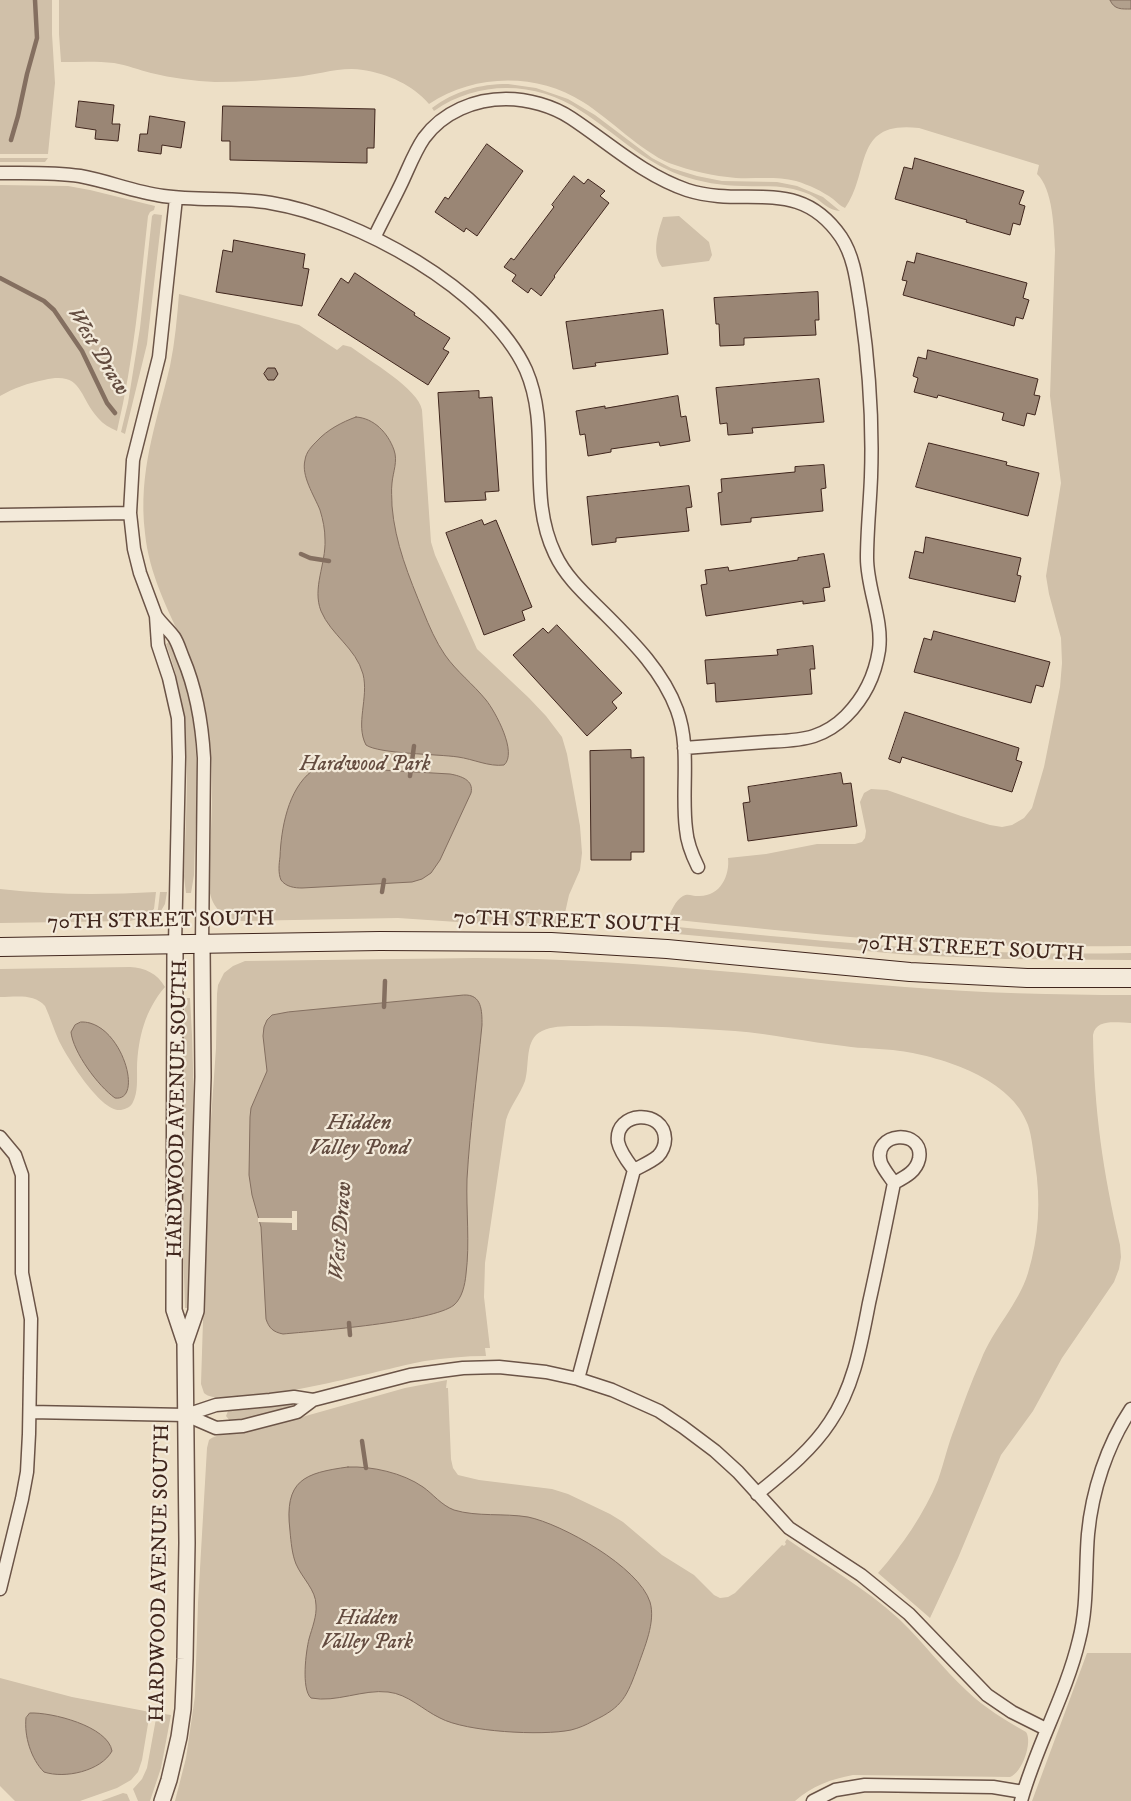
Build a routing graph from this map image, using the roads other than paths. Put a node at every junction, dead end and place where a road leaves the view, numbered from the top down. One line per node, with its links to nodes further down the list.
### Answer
1 (0, 173): 2 (street)
2 (176, 198): 3 (street); 4 (street, HARDWOOD AVENUE SOUTH)
3 (374, 238): 7 (street); 7 (street)
4 (130, 513): 5 (street); 6 (street, HARDWOOD AVENUE SOUTH)
5 (0, 515)
6 (156, 616): 9 (street, HARDWOOD AVENUE SOUTH); 10 (street, HARDWOOD AVENUE SOUTH)
7 (684, 748): 8 (street)
8 (698, 867)
9 (202, 944): 10 (main road, 70TH STREET SOUTH); 12 (main road, 70TH STREET SOUTH); 16 (street, HARDWOOD AVENUE SOUTH)
10 (176, 945): 11 (main road, 70TH STREET SOUTH); 16 (street, HARDWOOD AVENUE SOUTH)
11 (0, 947)
12 (1131, 978)
13 (2, 1139): 20 (street)
14 (634, 1170): 17 (street)
15 (894, 1183): 22 (street)
16 (185, 1343): 21 (street, HARDWOOD AVENUE SOUTH)
17 (578, 1379): 18 (street); 22 (street)
18 (313, 1400): 21 (street); 21 (street)
19 (1131, 1409): 24 (street)
20 (30, 1412): 21 (street); 23 (street)
21 (186, 1415): 26 (street, HARDWOOD AVENUE SOUTH)
22 (757, 1494): 24 (street)
23 (0, 1589)
24 (1046, 1729): 25 (street)
25 (1022, 1797): 27 (street)
26 (162, 1801)
27 (813, 1801)

